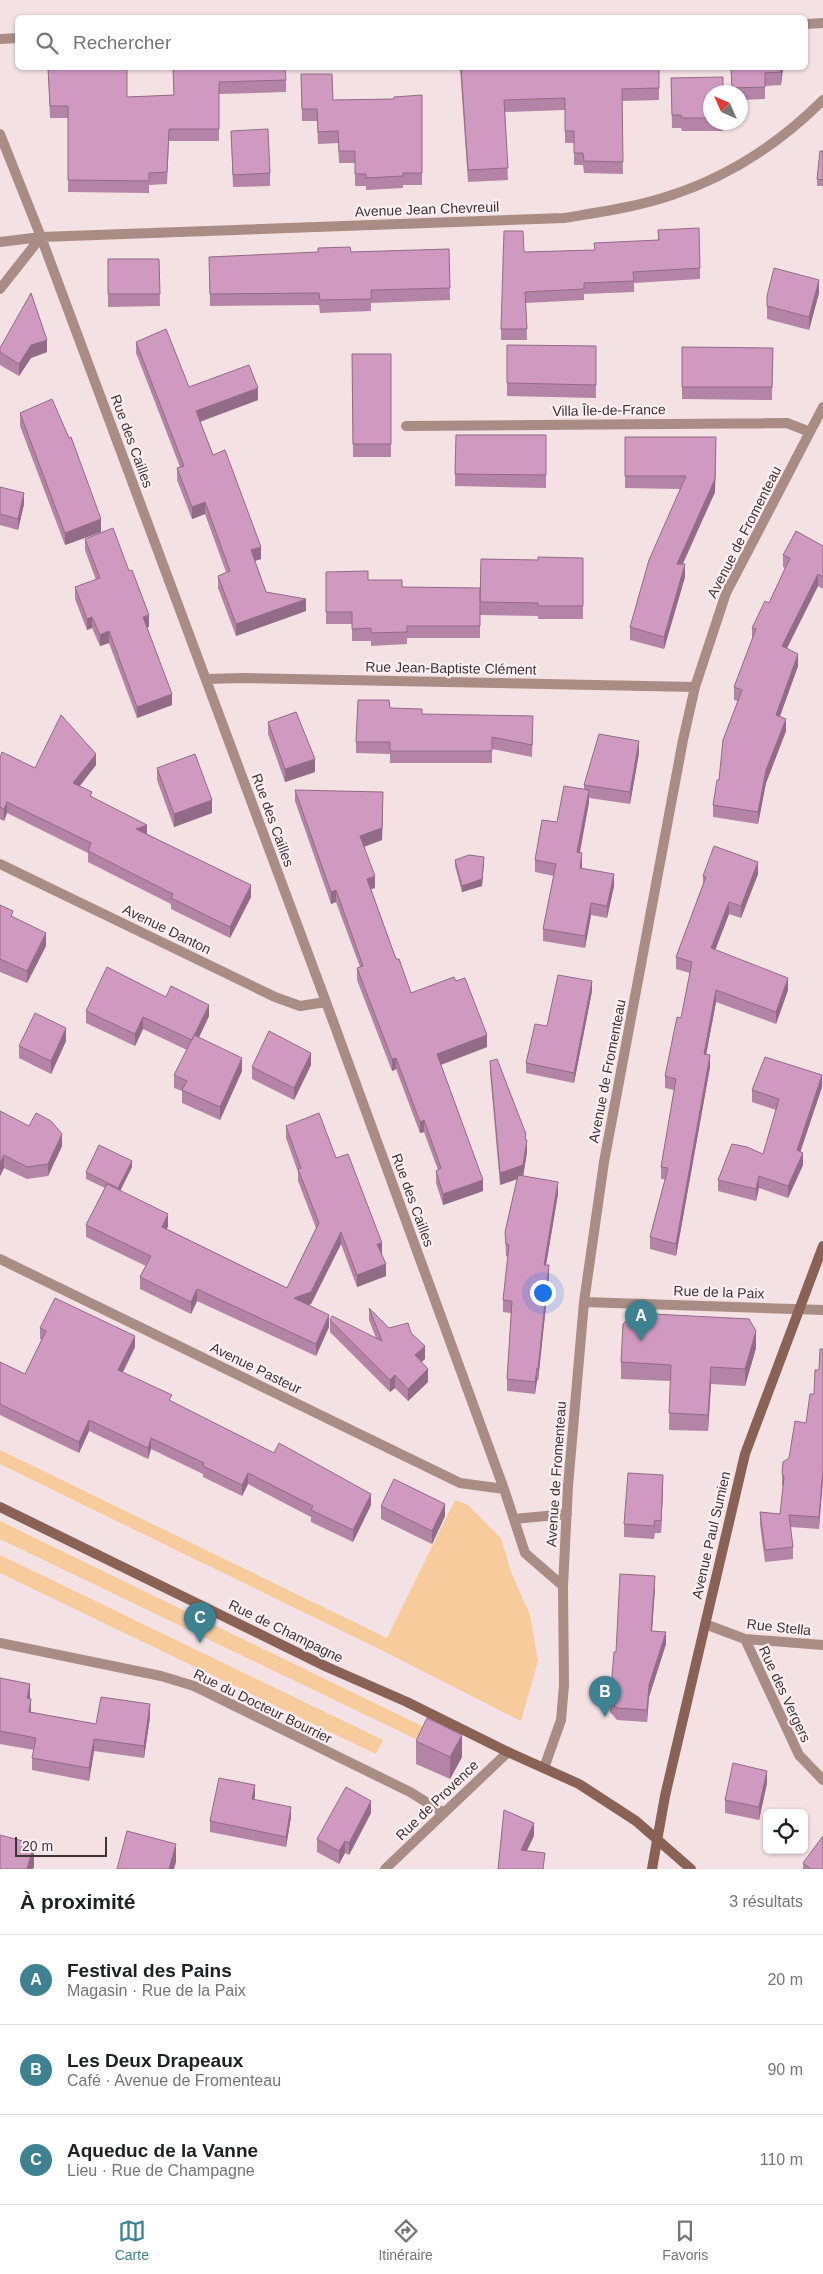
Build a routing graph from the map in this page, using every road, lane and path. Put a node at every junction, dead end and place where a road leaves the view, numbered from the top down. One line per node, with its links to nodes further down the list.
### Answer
1 (823, 23): 2 (street)
2 (808, 24)
3 (0, 38): 4 (street)
4 (15, 38)
5 (823, 100): 7 (street, Avenue Jean Chevreuil)
6 (0, 134): 7 (street, Rue des Cailles)
7 (41, 237): 8 (street, Avenue Jean Chevreuil); 9 (street); 13 (street, Rue des Cailles)
8 (0, 242)
9 (0, 289)
10 (823, 408): 12 (street, Avenue de Fromenteau)
11 (406, 426): 12 (street, Villa Île-de-France)
12 (810, 432): 14 (street, Avenue de Fromenteau)
13 (206, 679): 14 (street, Rue Jean-Baptiste Clément); 16 (street, Rue des Cailles)
14 (695, 687): 19 (street, Avenue de Fromenteau)
15 (0, 864): 16 (street, Avenue Danton)
16 (326, 1002): 22 (street, Rue des Cailles)
17 (823, 1246): 20 (street, Avenue Paul Sumien)
18 (0, 1260): 22 (street, Avenue Pasteur)
19 (584, 1302): 20 (street, Rue de la Paix); 24 (street, Avenue de Fromenteau)
20 (799, 1309): 21 (street, Rue de la Paix); 27 (street, Avenue Paul Sumien)
21 (823, 1310)
22 (504, 1489): 25 (street, Rue des Cailles)
23 (0, 1507): 31 (street, Rue de Champagne)
24 (567, 1514): 25 (street); 26 (street, Avenue de Fromenteau)
25 (514, 1519): 26 (street, Rue des Cailles)
26 (563, 1586): 32 (street, Avenue de Fromenteau)
27 (704, 1624): 28 (street, Rue Stella); 35 (street, Avenue Paul Sumien)
28 (745, 1639): 30 (street, Rue Stella); 33 (street, Rue des Vergers)
29 (0, 1643): 34 (street, Rue du Docteur Bourrier)
30 (823, 1646)
31 (508, 1752): 32 (street, Rue de Champagne); 34 (street, Rue de Provence)
32 (544, 1768): 35 (street, Rue de Champagne)
33 (823, 1780)
34 (444, 1814): 36 (street, Rue de Provence)
35 (657, 1840): 37 (street, Avenue Paul Sumien); 38 (street, Rue de Champagne)
36 (385, 1869)
37 (652, 1869)
38 (691, 1869)

